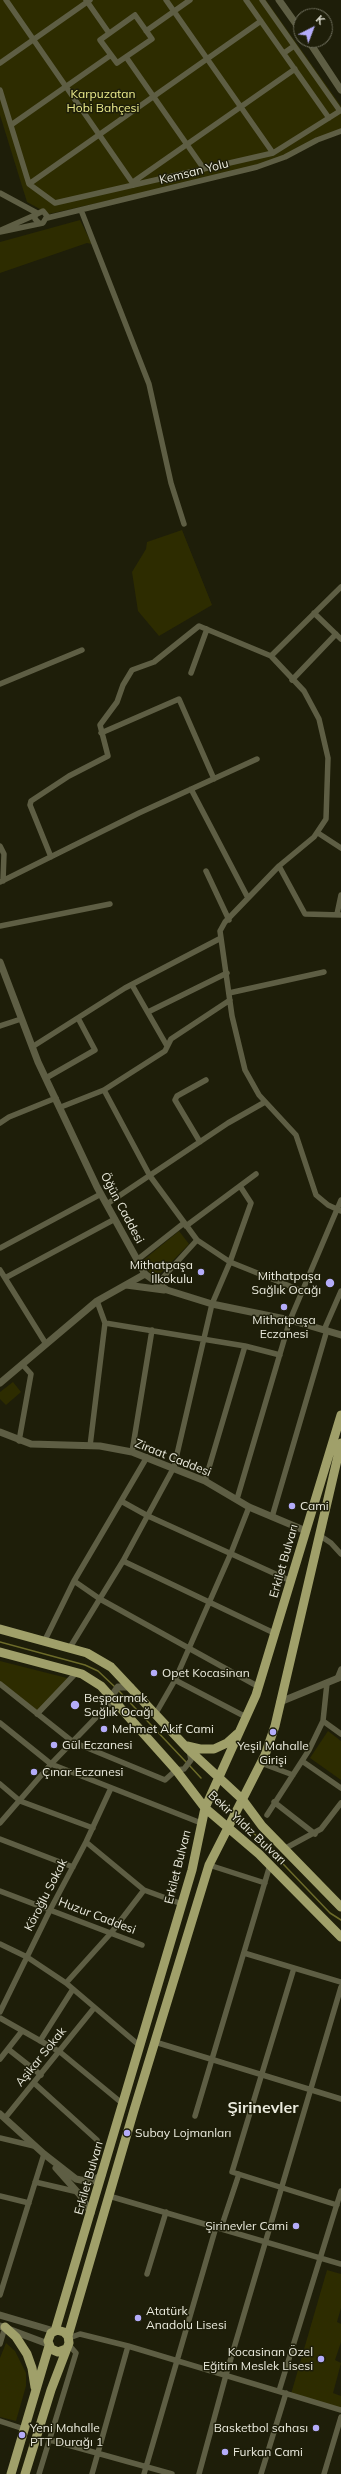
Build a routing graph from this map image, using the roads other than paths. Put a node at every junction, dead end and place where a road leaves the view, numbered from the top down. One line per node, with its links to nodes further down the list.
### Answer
1 (6, 0): 13 (street)
2 (166, 0): 8 (street)
3 (190, 0): 8 (street)
4 (246, 0): 10 (street)
5 (262, 0): 14 (street)
6 (279, 0): 9 (street)
7 (88, 1): 12 (street); 13 (street)
8 (174, 11): 11 (street); 21 (street)
9 (293, 20)
10 (261, 21): 18 (street); 21 (street)
11 (146, 31): 12 (street); 20 (street)
12 (109, 33): 19 (street)
13 (33, 40): 22 (street); 26 (street)
14 (293, 45)
15 (293, 47): 18 (street)
16 (295, 48): 31 (street)
17 (314, 48): 24 (street)
18 (284, 54): 23 (street)
19 (111, 55): 20 (street); 26 (street)
20 (126, 57): 29 (street)
21 (207, 59): 29 (street); 30 (street)
22 (0, 63)
23 (295, 69): 30 (street); 31 (street)
24 (334, 77): 25 (street); 28 (street)
25 (341, 84)
26 (66, 86): 32 (street); 34 (street)
27 (0, 90): 32 (street)
28 (341, 90)
29 (154, 96): 34 (street); 35 (street)
30 (241, 107): 35 (street); 36 (street)
31 (329, 118): 36 (street)
32 (11, 125): 39 (street)
33 (341, 132): 41 (street, Kemsan Yolu)
34 (100, 134): 38 (street); 39 (street)
35 (187, 144): 37 (street); 38 (street)
36 (273, 153): 37 (street)
37 (204, 169): 38 (street)
38 (134, 183): 39 (street)
39 (29, 184)
40 (0, 192): 42 (street)
41 (81, 210): 43 (street, Kemsan Yolu); 46 (street)
42 (36, 214): 43 (street); 44 (street); 45 (street)
43 (47, 218): 44 (street)
44 (39, 223): 45 (street)
45 (0, 231)
46 (184, 524)
47 (341, 587): 48 (street)
48 (314, 613): 50 (street); 53 (street)
49 (206, 629): 53 (street); 54 (street); 57 (street)
50 (336, 634): 51 (street); 55 (street)
51 (341, 639)
52 (82, 650): 56 (street)
53 (271, 656): 55 (street)
54 (191, 673)
55 (292, 680): 61 (street)
56 (0, 684)
57 (101, 733): 59 (street); 64 (street)
58 (256, 759): 59 (street)
59 (214, 779): 60 (street)
60 (192, 789): 64 (street); 69 (street)
61 (318, 833): 63 (street); 65 (street)
62 (0, 846): 67 (street)
63 (341, 848)
64 (50, 857): 67 (street)
65 (279, 866): 69 (street); 71 (street)
66 (206, 871): 72 (street)
67 (1, 881)
68 (341, 896): 71 (street)
69 (248, 898): 72 (street)
70 (110, 904): 73 (street)
71 (339, 915)
72 (228, 920): 74 (street)
73 (0, 926)
74 (222, 938): 77 (street); 78 (street)
75 (0, 962): 83 (street, Öğün Caddesi)
76 (324, 972): 79 (street)
77 (227, 973): 79 (street); 81 (street)
78 (132, 985): 81 (street); 82 (street)
79 (229, 993): 80 (street)
80 (230, 1000): 85 (street); 91 (street)
81 (148, 1012): 85 (street)
82 (78, 1018): 86 (street); 87 (street)
83 (21, 1019): 84 (street); 86 (street, Öğün Caddesi)
84 (0, 1026)
85 (167, 1046): 89 (street)
86 (32, 1048): 87 (street, Öğün Caddesi)
87 (46, 1078): 90 (street, Öğün Caddesi)
88 (206, 1080): 94 (street)
89 (104, 1090): 92 (street); 96 (street)
90 (56, 1098): 92 (street, Öğün Caddesi); 93 (street)
91 (265, 1102): 94 (street); 101 (street)
92 (61, 1107): 98 (street, Öğün Caddesi)
93 (0, 1123)
94 (200, 1142): 96 (street)
95 (256, 1174): 97 (street)
96 (150, 1176): 100 (street); 103 (street)
97 (240, 1186): 103 (street); 107 (street)
98 (101, 1194): 100 (street, Öğün Caddesi); 105 (street)
99 (341, 1200): 101 (street)
100 (107, 1204): 102 (street, Öğün Caddesi)
101 (339, 1210): 114 (street)
102 (115, 1219): 106 (street, Öğün Caddesi); 110 (street)
103 (185, 1224): 104 (street); 106 (street)
104 (198, 1240): 107 (street); 111 (street)
105 (0, 1248)
106 (138, 1260): 109 (street, Öğün Caddesi)
107 (230, 1262): 114 (street); 117 (street)
108 (0, 1270): 110 (street)
109 (145, 1274): 111 (street, Öğün Caddesi); 112 (street)
110 (5, 1278): 124 (street)
111 (157, 1284): 113 (street, Öğün Caddesi)
112 (126, 1285): 113 (street); 116 (street)
113 (167, 1290): 117 (street, Öğün Caddesi)
114 (302, 1291): 118 (street)
115 (341, 1291): 121 (street)
116 (97, 1301): 119 (street); 124 (street)
117 (212, 1304): 118 (street, Öğün Caddesi); 123 (street)
118 (290, 1320): 121 (street, Öğün Caddesi); 126 (street)
119 (105, 1323): 120 (street); 133 (street)
120 (152, 1330): 123 (street); 134 (street)
121 (325, 1330): 122 (street, Öğün Caddesi); 142 (street)
122 (341, 1335)
123 (204, 1339): 125 (street); 136 (street)
124 (46, 1344): 127 (street)
125 (245, 1346): 126 (street); 137 (street)
126 (280, 1355): 138 (street)
127 (22, 1364): 128 (street); 131 (street)
128 (0, 1383)
129 (341, 1415): 143 (main road, Erkilet Bulvarı)
130 (0, 1432): 131 (street, Ziraat Caddesi)
131 (19, 1441): 133 (street, Ziraat Caddesi)
132 (341, 1444): 144 (main road, Erkilet Bulvarı)
133 (90, 1446): 134 (street, Ziraat Caddesi)
134 (132, 1452): 135 (street, Ziraat Caddesi)
135 (147, 1458): 136 (street, Ziraat Caddesi); 139 (street)
136 (174, 1468): 137 (street, Ziraat Caddesi); 141 (street)
137 (205, 1481): 138 (street, Ziraat Caddesi)
138 (237, 1499): 140 (street, Ziraat Caddesi)
139 (121, 1501): 141 (street); 148 (street)
140 (248, 1507): 142 (street, Ziraat Caddesi); 145 (street)
141 (148, 1516): 145 (street); 147 (street)
142 (272, 1517): 143 (street, Ziraat Caddesi)
143 (306, 1531): 149 (main road, Erkilet Bulvarı)
144 (319, 1535): 146 (street); 167 (main road, Erkilet Bulvarı)
145 (231, 1553): 149 (street); 151 (street)
146 (341, 1554)
147 (122, 1562): 150 (street); 151 (street)
148 (74, 1581): 150 (street); 154 (street)
149 (291, 1581): 153 (main road, Erkilet Bulvarı)
150 (100, 1599): 155 (street); 156 (street)
151 (209, 1602): 153 (street); 156 (street)
152 (0, 1629): 154 (main road, Bekir Yıldız Bulvarı)
153 (274, 1633): 165 (main road, Erkilet Bulvarı)
154 (44, 1642): 155 (main road, Bekir Yıldız Bulvarı)
155 (69, 1649): 164 (main road, Bekir Yıldız Bulvarı)
156 (189, 1649): 161 (street); 165 (street)
157 (0, 1652): 159 (main road, Bekir Yıldız Bulvarı)
158 (341, 1669): 160 (street)
159 (76, 1673): 166 (main road, Bekir Yıldız Bulvarı); 169 (street)
160 (339, 1678): 162 (street)
161 (175, 1680): 168 (street); 170 (street)
162 (328, 1683): 167 (street); 171 (street)
163 (0, 1684): 169 (street)
164 (131, 1687): 166 (street); 168 (main road, Bekir Yıldız Bulvarı)
165 (259, 1687): 170 (main road, Erkilet Bulvarı)
166 (112, 1697): 175 (street); 180 (main road, Bekir Yıldız Bulvarı)
167 (280, 1702): 178 (main road, Erkilet Bulvarı)
168 (156, 1713): 176 (main road, Bekir Yıldız Bulvarı)
169 (37, 1714): 175 (street)
170 (246, 1717): 173 (main road, Erkilet Bulvarı)
171 (323, 1721): 174 (street); 177 (street)
172 (0, 1723): 179 (street)
173 (240, 1732): 176 (main road); 182 (main road, Erkilet Bulvarı)
174 (341, 1734)
175 (73, 1742): 179 (street); 180 (street)
176 (187, 1747): 180 (street); 182 (main road, Bekir Yıldız Bulvarı)
177 (302, 1761): 181 (street); 186 (street)
178 (261, 1763): 181 (street); 183 (main road, Erkilet Bulvarı)
179 (51, 1764): 185 (street); 188 (street)
180 (180, 1769): 191 (main road, Bekir Yıldız Bulvarı)
181 (292, 1775): 189 (street)
182 (218, 1777): 187 (main road, Bekir Yıldız Bulvarı); 191 (main road, Erkilet Bulvarı)
183 (251, 1781): 187 (main road, Erkilet Bulvarı); 192 (main road)
184 (0, 1784): 188 (street)
185 (111, 1788): 195 (street); 197 (street, Köroğlu Sokak)
186 (341, 1788)
187 (242, 1799): 192 (main road, Bekir Yıldız Bulvarı); 196 (main road, Erkilet Bulvarı)
188 (20, 1801): 194 (street); 197 (street)
189 (274, 1802): 193 (street); 198 (street)
190 (341, 1803): 198 (street)
191 (205, 1808): 195 (main road, Erkilet Bulvarı); 196 (main road, Bekir Yıldız Bulvarı)
192 (252, 1812): 201 (main road, Bekir Yıldız Bulvarı)
193 (267, 1815)
194 (0, 1823)
195 (201, 1823): 208 (main road, Erkilet Bulvarı)
196 (228, 1827): 202 (main road, Erkilet Bulvarı); 203 (main road, Bekir Yıldız Bulvarı)
197 (93, 1828): 200 (street, Köroğlu Sokak)
198 (315, 1834): 201 (street)
199 (0, 1839): 204 (street)
200 (86, 1842): 204 (street, Köroğlu Sokak); 206 (street)
201 (284, 1849): 209 (main road, Bekir Yıldız Bulvarı)
202 (209, 1864): 205 (street); 229 (main road, Erkilet Bulvarı)
203 (270, 1865): 205 (street); 211 (main road, Bekir Yıldız Bulvarı)
204 (73, 1867): 210 (street, Köroğlu Sokak)
205 (265, 1883): 217 (street)
206 (144, 1890): 208 (street); 212 (street)
207 (0, 1891): 210 (street, Huzur Caddesi)
208 (182, 1904): 230 (main road, Erkilet Bulvarı)
209 (341, 1907)
210 (50, 1910): 212 (street, Huzur Caddesi); 218 (street, Köroğlu Sokak)
211 (330, 1926): 213 (main road); 214 (main road, Bekir Yıldız Bulvarı)
212 (111, 1933): 216 (street, Huzur Caddesi); 221 (street)
213 (341, 1934)
214 (341, 1937)
215 (0, 1944): 218 (street)
216 (142, 1945)
217 (244, 1953): 219 (street); 234 (street)
218 (27, 1957): 221 (street); 225 (street, Köroğlu Sokak)
219 (294, 1968): 220 (street); 236 (street)
220 (341, 1982)
221 (66, 1983): 223 (street)
222 (341, 1987): 238 (street)
223 (73, 1989): 224 (street); 228 (street)
224 (94, 2008): 230 (street); 232 (street, Aşikar Sokak)
225 (0, 2012)
226 (0, 2018): 227 (street)
227 (22, 2031): 228 (street); 231 (street)
228 (40, 2041): 232 (street)
229 (155, 2042): 234 (street); 254 (main road, Erkilet Bulvarı)
230 (140, 2046): 240 (main road, Erkilet Bulvarı)
231 (8, 2049): 233 (street); 235 (street)
232 (60, 2052): 235 (street, Aşikar Sokak); 240 (street)
233 (0, 2059)
234 (212, 2060): 236 (street); 242 (street)
235 (41, 2075): 237 (street, Aşikar Sokak)
236 (261, 2075): 238 (street); 247 (street)
237 (34, 2083): 241 (street, Aşikar Sokak); 244 (street)
238 (310, 2090): 239 (street); 250 (street)
239 (341, 2099)
240 (122, 2104): 248 (main road, Erkilet Bulvarı)
241 (3, 2116): 245 (street)
242 (194, 2116)
243 (0, 2138): 245 (street)
244 (97, 2140)
245 (36, 2146): 246 (street)
246 (44, 2154): 248 (street); 249 (street); 252 (street)
247 (239, 2174): 250 (street); 259 (street)
248 (102, 2175): 258 (main road, Erkilet Bulvarı)
249 (35, 2182): 252 (street); 255 (street)
250 (281, 2187): 256 (street); 260 (street)
251 (341, 2191): 256 (street)
252 (78, 2192): 258 (street)
253 (0, 2196): 255 (street)
254 (109, 2196): 257 (street); 268 (main road, Erkilet Bulvarı)
255 (29, 2203): 264 (street)
256 (339, 2203): 261 (street)
257 (166, 2212): 259 (street); 263 (street)
258 (91, 2213): 267 (main road, Erkilet Bulvarı)
259 (218, 2228): 260 (street); 272 (street)
260 (265, 2241): 261 (street); 273 (street)
261 (320, 2258): 262 (street); 274 (street)
262 (341, 2264)
263 (147, 2274)
264 (0, 2295)
265 (0, 2315): 267 (street)
266 (3, 2327): 269 (street); 270 (street); 275 (main road)
267 (54, 2331): 268 (main road); 270 (main road)
268 (68, 2342): 270 (main road); 271 (street); 281 (street); 285 (main road, Erkilet Bulvarı)
269 (0, 2344)
270 (48, 2345): 275 (main road)
271 (128, 2346): 272 (street); 282 (street)
272 (176, 2360): 273 (street); 283 (street)
273 (226, 2375): 274 (street); 290 (street)
274 (279, 2391): 276 (street)
275 (35, 2392): 280 (main road)
276 (286, 2393): 277 (street); 291 (street)
277 (341, 2410)
278 (341, 2417): 292 (street)
279 (0, 2421): 280 (street)
280 (24, 2429): 284 (main road)
281 (50, 2440): 282 (street); 286 (street)
282 (98, 2453): 283 (street); 287 (street)
283 (146, 2467): 288 (street); 289 (street)
284 (11, 2474)
285 (25, 2474)
286 (39, 2474)
287 (92, 2474)
288 (144, 2474)
289 (172, 2474)
290 (199, 2474)
291 (261, 2474)
292 (324, 2474)

